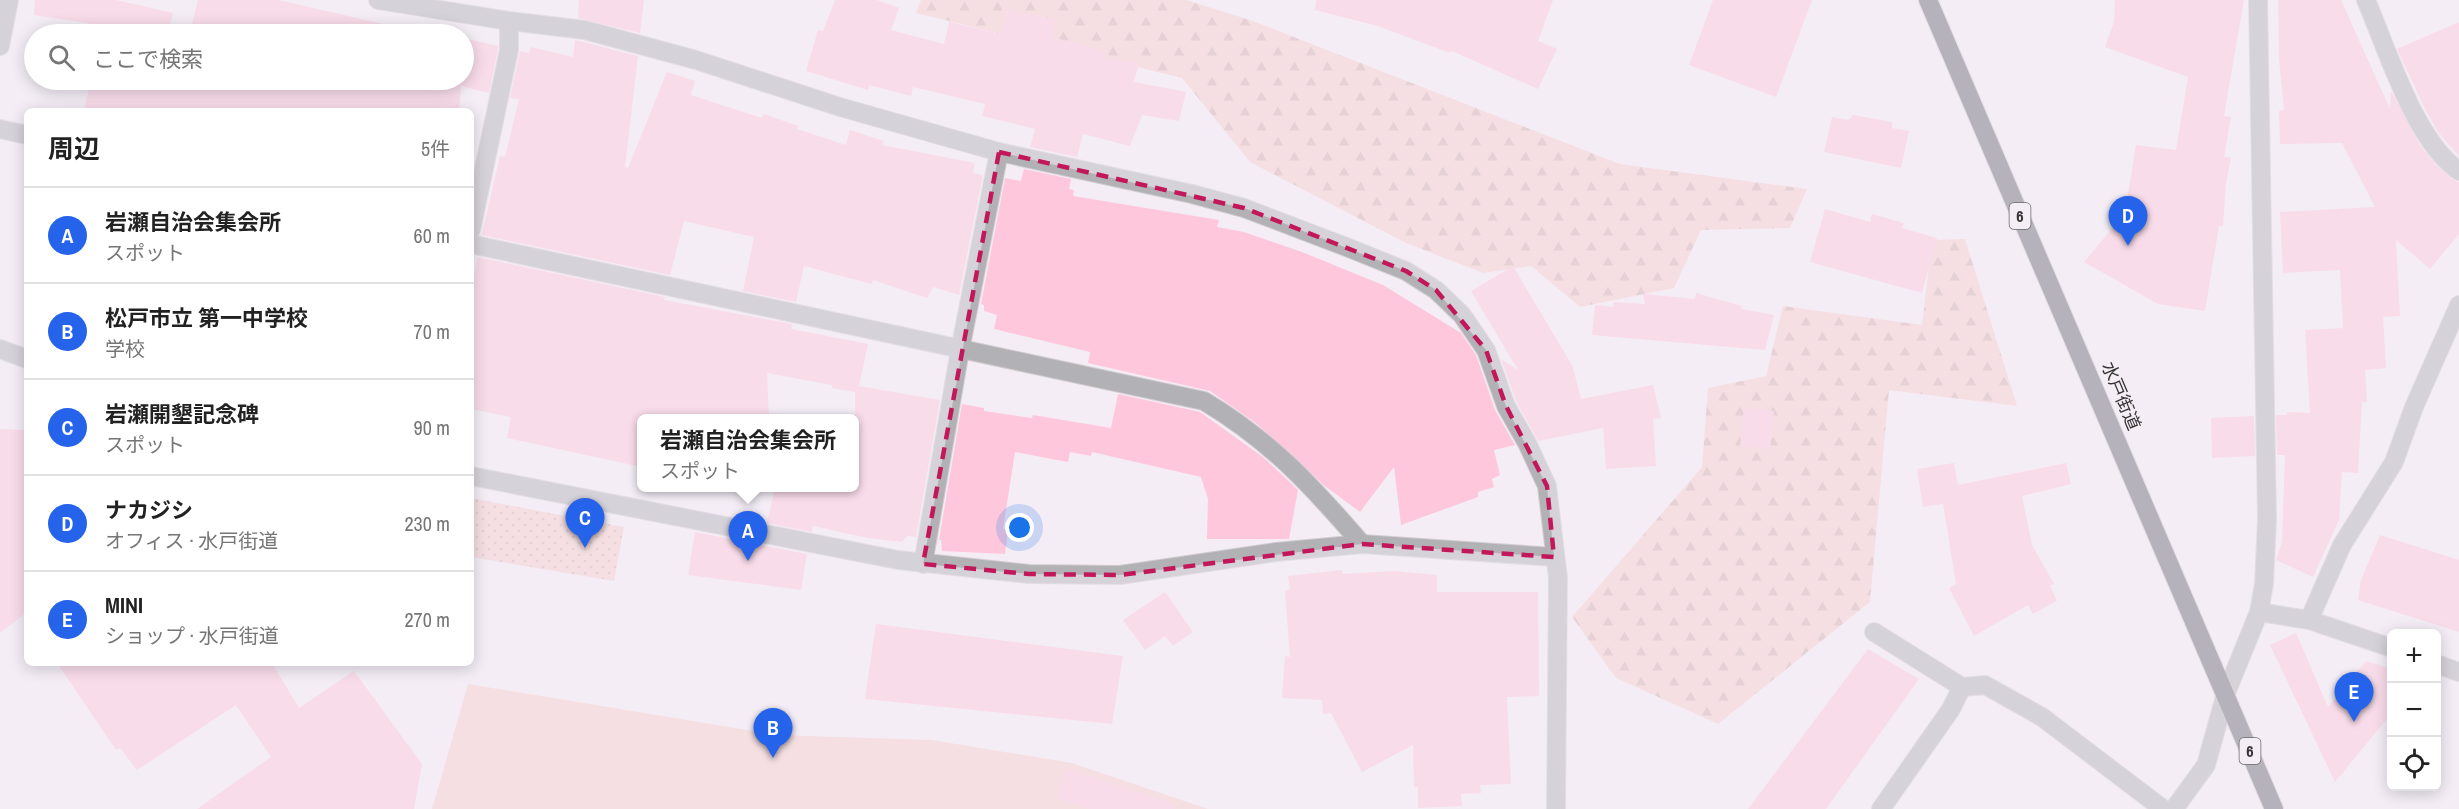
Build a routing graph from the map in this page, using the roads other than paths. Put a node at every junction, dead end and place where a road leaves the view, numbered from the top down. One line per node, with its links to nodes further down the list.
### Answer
1 (9, 0): 7 (street)
2 (378, 0): 6 (street)
3 (1928, 0): 29 (highway, 水戸街道 / 6)
4 (2258, 0): 22 (street)
5 (2366, 0): 11 (street)
6 (509, 21): 10 (street); 12 (street)
7 (0, 46)
8 (0, 129): 9 (street)
9 (24, 134)
10 (999, 152): 16 (street); 20 (street)
11 (2459, 171)
12 (474, 216)
13 (474, 244): 16 (street)
14 (2459, 305): 23 (street)
15 (0, 349): 17 (street)
16 (960, 350): 19 (street); 21 (street)
17 (24, 358)
18 (474, 477): 21 (street)
19 (1362, 544): 20 (street); 21 (street)
20 (1554, 557): 30 (street)
21 (923, 564)
22 (2259, 612): 23 (street); 29 (street)
23 (2309, 620): 25 (street)
24 (1874, 632): 28 (street)
25 (2387, 647)
26 (2441, 666): 27 (street)
27 (2459, 672)
28 (1962, 687): 31 (street); 32 (street)
29 (2226, 693): 33 (street); 34 (highway, 水戸街道 / 6)
30 (1556, 809)
31 (1881, 809)
32 (2163, 809)
33 (2174, 809)
34 (2274, 809)

